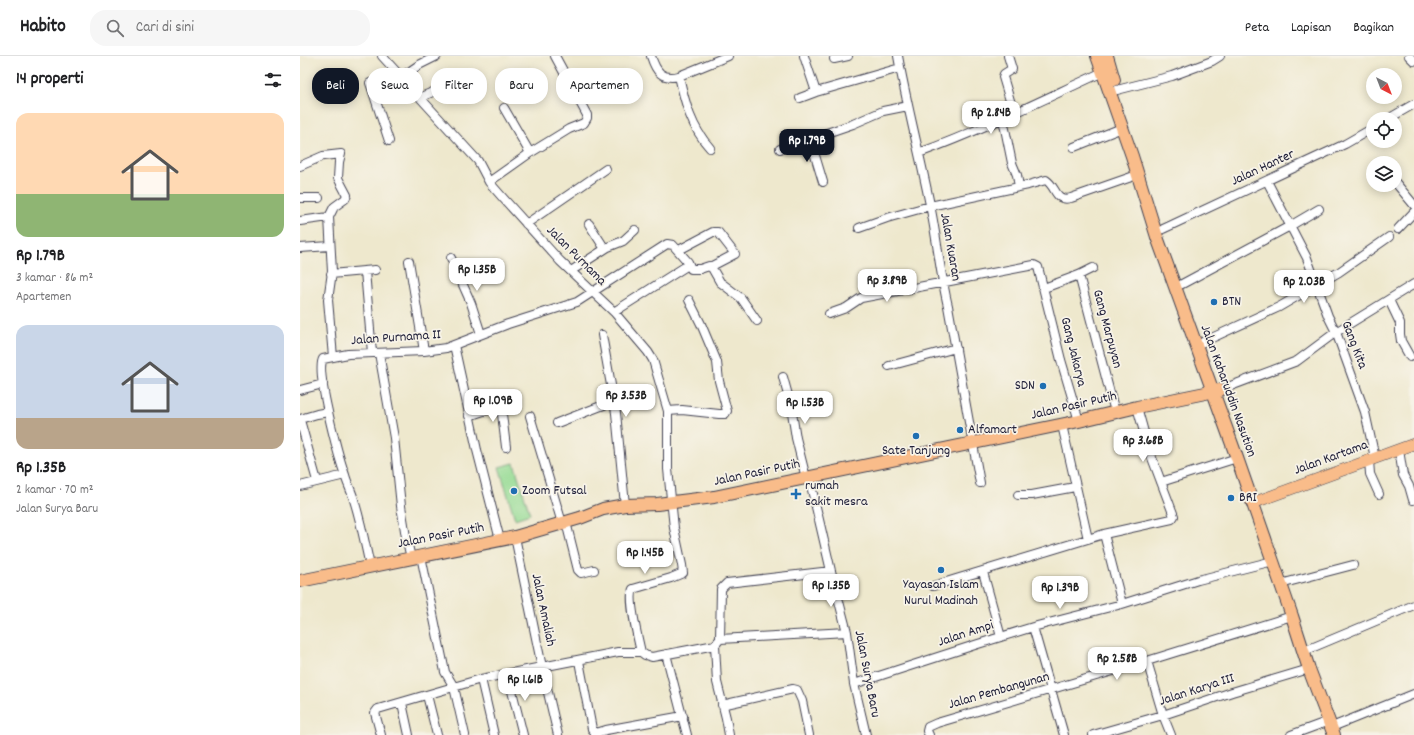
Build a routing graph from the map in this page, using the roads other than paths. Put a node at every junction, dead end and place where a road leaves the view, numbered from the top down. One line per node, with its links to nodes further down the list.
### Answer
1 (437, 56): 17 (street)
2 (556, 56): 39 (street)
3 (651, 56): 20 (street)
4 (728, 56): 20 (street)
5 (804, 56): 22 (street)
6 (848, 56): 14 (street)
7 (898, 56): 18 (street, Jalan Kuaran)
8 (1008, 56): 30 (street)
9 (1097, 56): 19 (highway, Jalan Kaharuddin Nasution)
10 (1107, 56): 21 (highway, Jalan Kaharuddin Nasution)
11 (1220, 56): 21 (street)
12 (1409, 56): 15 (street)
13 (384, 58): 16 (street, Jalan Purnama)
14 (834, 59)
15 (1414, 61)
16 (393, 68)
17 (415, 68)
18 (900, 68): 22 (street); 27 (street, Jalan Kuaran)
19 (1103, 72): 30 (street); 32 (highway, Jalan Kaharuddin Nasution)
20 (679, 76): 37 (street)
21 (1117, 90): 61 (highway, Jalan Kaharuddin Nasution)
22 (816, 92): 23 (street)
23 (800, 98)
24 (423, 99): 45 (street, Jalan Purnama)
25 (377, 104): 35 (street)
26 (1414, 104): 29 (street)
27 (908, 106): 34 (street); 40 (street, Jalan Kuaran)
28 (504, 108): 39 (street)
29 (1400, 112)
30 (1014, 114): 31 (street)
31 (1003, 119): 40 (street); 47 (street)
32 (1122, 128): 36 (street); 43 (highway, Jalan Kaharuddin Nasution)
33 (1366, 132): 44 (street, Jalan Hanter)
34 (810, 139): 38 (street); 46 (street)
35 (389, 141)
36 (1074, 147)
37 (710, 148)
38 (780, 149)
39 (530, 153): 45 (street)
40 (919, 153): 52 (street, Jalan Kuaran)
41 (300, 166): 55 (street)
42 (606, 169): 57 (street)
43 (1137, 175): 47 (street); 104 (highway, Jalan Kaharuddin Nasution)
44 (1267, 181): 59 (street, Gang Kita); 61 (street, Jalan Hanter)
45 (489, 182): 57 (street, Jalan Purnama)
46 (823, 182)
47 (1019, 186): 52 (street)
48 (1402, 190): 51 (street)
49 (300, 198): 50 (street)
50 (319, 198)
51 (1414, 205)
52 (930, 206): 60 (street); 79 (street, Jalan Kuaran)
53 (1319, 209): 59 (street)
54 (1414, 212): 62 (street)
55 (329, 217): 56 (street); 65 (street, Jalan Purnama II)
56 (300, 221)
57 (526, 224): 76 (street, Jalan Purnama)
58 (589, 224): 67 (street)
59 (1290, 226): 80 (street); 82 (street, Gang Kita)
60 (859, 228)
61 (1163, 229): 80 (highway, Jalan Kaharuddin Nasution)
62 (1398, 229)
63 (635, 230): 67 (street)
64 (1389, 237): 82 (street)
65 (330, 246): 66 (street); 77 (street, Jalan Purnama II)
66 (300, 248)
67 (605, 249): 76 (street)
68 (679, 250): 71 (street); 72 (street); 84 (street, Jalan Purnama II)
69 (451, 258): 91 (street)
70 (409, 261): 96 (street)
71 (688, 265): 72 (street); 87 (street)
72 (710, 267): 89 (street)
73 (1092, 268): 78 (street)
74 (375, 270): 75 (street)
75 (365, 271): 77 (street); 97 (street)
76 (571, 271): 84 (street, Jalan Purnama)
77 (331, 274): 98 (street, Jalan Purnama II)
78 (1079, 275): 83 (street); 109 (street, Gang Marpuyan)
79 (943, 282): 83 (street, Gang Jakarya); 88 (street); 95 (street, Jalan Kuaran)
80 (1182, 284): 93 (highway, Jalan Kaharuddin Nasution)
81 (1414, 284): 86 (street)
82 (1317, 285): 90 (street, Gang Kita); 93 (street)
83 (1044, 288): 113 (street, Gang Jakarya)
84 (594, 292): 87 (street, Jalan Purnama); 91 (street, Jalan Purnama II)
85 (689, 300): 107 (street)
86 (1389, 300): 90 (street); 99 (street)
87 (614, 312): 107 (street, Jalan Purnama)
88 (829, 314)
89 (757, 321)
90 (1336, 332): 104 (street); 121 (street, Gang Kita)
91 (481, 334): 94 (street, Jalan Purnama II)
92 (602, 335): 105 (street)
93 (1203, 342): 104 (highway, Jalan Kaharuddin Nasution)
94 (454, 345): 96 (street, Jalan Purnama II); 110 (street)
95 (956, 348): 100 (street); 116 (street, Jalan Kuaran)
96 (424, 351): 97 (street, Jalan Purnama II)
97 (376, 353): 98 (street, Jalan Purnama II); 140 (street)
98 (333, 357): 102 (street, Jalan Purnama II)
99 (1410, 357)
100 (889, 366)
101 (783, 377): 123 (street, Jalan Surya Baru)
102 (323, 384): 103 (street); 108 (street, Jalan Purnama II)
103 (300, 390)
104 (1217, 391): 106 (highway, Jalan Pasir Putih); 120 (highway, Jalan Kaharuddin Nasution); 131 (highway, Jalan Kaharuddin Nasution)
105 (614, 401): 114 (street); 134 (street)
106 (1137, 407): 109 (highway, Jalan Pasir Putih); 125 (street)
107 (668, 411): 133 (street, Jalan Purnama)
108 (328, 412): 112 (street); 122 (street, Jalan Purnama II)
109 (1115, 412): 113 (highway, Jalan Pasir Putih)
110 (469, 416): 118 (street); 139 (street)
111 (530, 416): 135 (street)
112 (300, 420): 124 (street)
113 (1078, 421): 115 (highway, Jalan Pasir Putih)
114 (557, 423)
115 (1062, 425): 116 (highway, Jalan Pasir Putih); 128 (street)
116 (972, 443): 123 (highway, Jalan Pasir Putih); 126 (street, Jalan Kuaran)
117 (1414, 444): 119 (main road, Jalan Kartama)
118 (506, 447)
119 (1399, 450): 121 (main road, Jalan Kartama); 132 (street)
120 (1237, 458): 125 (street); 141 (highway, Jalan Kaharuddin Nasution)
121 (1372, 459): 129 (street, Gang Kita); 131 (main road, Jalan Kartama)
122 (345, 475): 124 (street); 143 (street, Jalan Purnama II)
123 (808, 478): 133 (highway, Jalan Pasir Putih); 145 (street, Jalan Surya Baru)
124 (317, 481): 127 (street)
125 (1161, 482): 136 (street)
126 (980, 483)
127 (300, 486)
128 (1075, 487): 130 (street); 138 (street)
129 (1380, 494)
130 (1018, 495)
131 (1258, 500): 148 (highway, Jalan Kaharuddin Nasution)
132 (1413, 500)
133 (671, 502): 134 (highway, Jalan Pasir Putih); 158 (street, Jalan Purnama)
134 (625, 505): 135 (highway, Jalan Pasir Putih)
135 (564, 523): 137 (highway, Jalan Pasir Putih); 144 (street)
136 (1104, 534): 138 (street); 150 (street)
137 (515, 537): 139 (highway, Jalan Pasir Putih); 162 (street, Jalan Amaliah)
138 (1088, 539): 146 (street)
139 (500, 540): 140 (highway, Jalan Pasir Putih)
140 (416, 557): 143 (highway, Jalan Pasir Putih); 167 (street)
141 (1272, 561): 150 (street, Jalan Ampi); 152 (highway, Jalan Kaharuddin Nasution)
142 (1353, 565): 148 (street)
143 (370, 566): 147 (highway, Jalan Pasir Putih)
144 (594, 570)
145 (831, 571): 154 (street, Jalan Surya Baru); 156 (street)
146 (984, 572): 149 (street); 155 (street)
147 (300, 580)
148 (1288, 582): 157 (highway, Jalan Kaharuddin Nasution)
149 (933, 586)
150 (1122, 604): 153 (street, Jalan Ampi)
151 (1414, 605): 157 (street)
152 (1292, 616): 161 (street, Jalan Pembangunan); 163 (highway, Jalan Kaharuddin Nasution)
153 (1033, 628): 155 (street, Jalan Ampi); 168 (street)
154 (846, 632): 156 (street); 166 (street, Jalan Surya Baru)
155 (1001, 637): 166 (street, Jalan Ampi)
156 (717, 642): 159 (street); 173 (street)
157 (1309, 649): 172 (highway, Jalan Kaharuddin Nasution)
158 (641, 652): 159 (street); 160 (street)
159 (666, 654): 174 (street)
160 (579, 661): 162 (street); 177 (street)
161 (1147, 662): 168 (street, Jalan Pembangunan); 175 (street)
162 (542, 667): 164 (street); 185 (street, Jalan Amaliah)
163 (1309, 669): 172 (highway, Jalan Kaharuddin Nasution); 175 (street, Jalan Karya III)
164 (508, 675): 165 (street); 184 (street)
165 (481, 680): 167 (street); 183 (street)
166 (854, 684): 188 (street, Jalan Surya Baru)
167 (454, 687): 170 (street); 182 (street)
168 (1052, 689): 189 (street, Jalan Pembangunan); 190 (street)
169 (1414, 694): 176 (street)
170 (427, 695): 171 (street); 181 (street)
171 (402, 702): 179 (street); 180 (street)
172 (1326, 703): 176 (highway, Jalan Kaharuddin Nasution)
173 (722, 704): 178 (street); 187 (street)
174 (683, 716): 177 (street); 186 (street)
175 (1163, 716): 191 (street, Jalan Karya III); 192 (street)
176 (1335, 729): 193 (street)
177 (596, 734)
178 (726, 734)
179 (380, 735)
180 (409, 735)
181 (437, 735)
182 (465, 735)
183 (494, 735)
184 (523, 735)
185 (558, 735)
186 (687, 735)
187 (809, 735)
188 (866, 735)
189 (929, 735)
190 (1064, 735)
191 (1093, 735)
192 (1171, 735)
193 (1292, 735)

